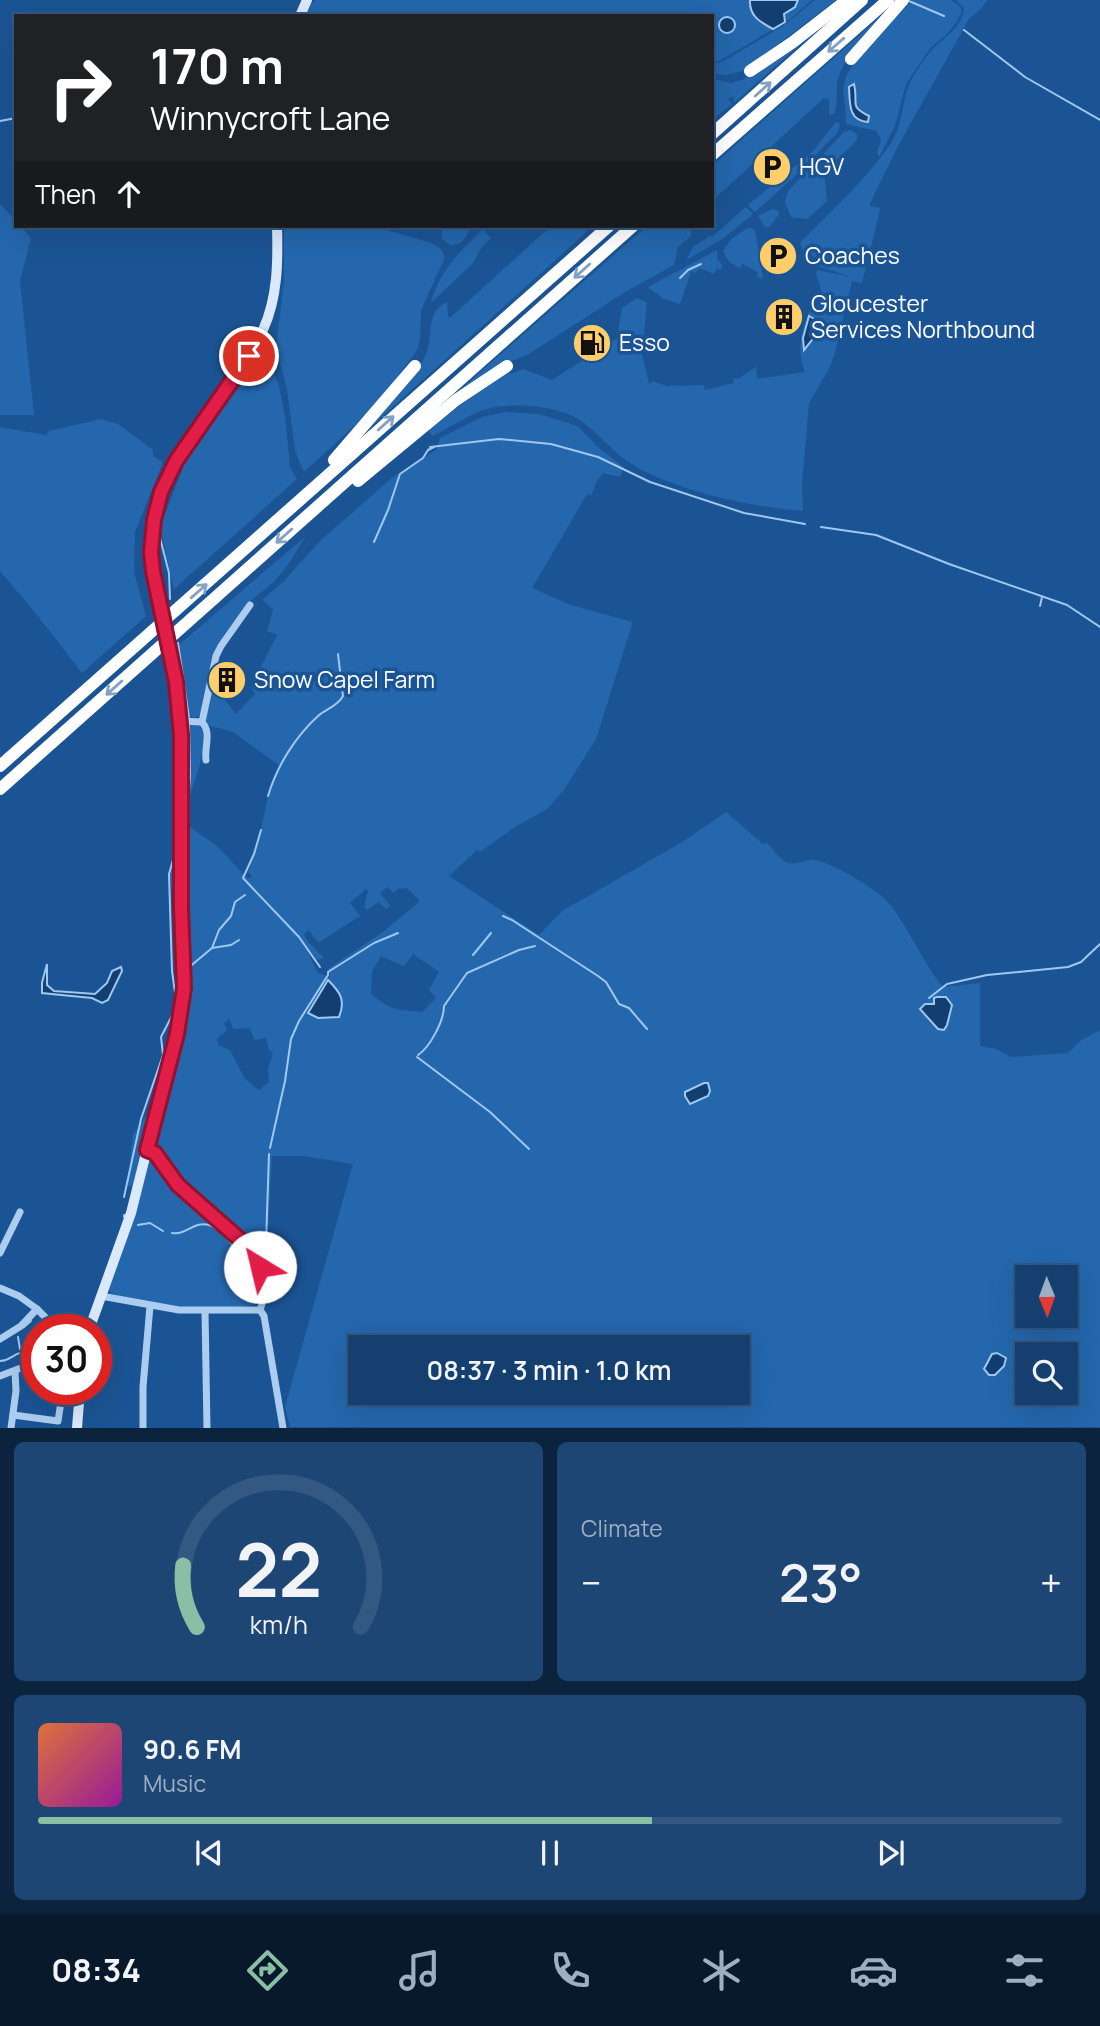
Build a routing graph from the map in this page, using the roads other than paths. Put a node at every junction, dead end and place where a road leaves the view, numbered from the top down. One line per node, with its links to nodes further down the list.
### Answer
1 (847, 0): 6 (highway)
2 (862, 0): 7 (highway, one-way to 2)
3 (888, 0): 8 (highway, one-way to 8)
4 (903, 0): 5 (highway)
5 (851, 59)
6 (750, 71)
7 (714, 132)
8 (714, 153)
9 (277, 228): 17 (street, bridge)
10 (607, 228): 14 (highway, one-way to 10)
11 (631, 228): 15 (highway, one-way to 15)
12 (415, 366): 14 (highway)
13 (507, 366): 15 (highway)
14 (292, 507): 20 (highway, one-way to 14)
15 (303, 519): 21 (highway, one-way to 21)
16 (250, 605): 18 (street)
17 (180, 721): 18 (street); 22 (street)
18 (202, 722): 19 (street)
19 (206, 760)
20 (0, 765)
21 (0, 789)
22 (147, 1150): 26 (street); 29 (street)
23 (20, 1212): 24 (street)
24 (0, 1253)
25 (0, 1287): 28 (street)
26 (101, 1296): 27 (street); 32 (street)
27 (150, 1306): 30 (street); 42 (street)
28 (37, 1309): 31 (street); 33 (street)
29 (260, 1310): 30 (street); 44 (street)
30 (205, 1312): 43 (street)
31 (42, 1314)
32 (95, 1314)
33 (0, 1339)
34 (21, 1368): 35 (street)
35 (15, 1371): 36 (street); 39 (street)
36 (0, 1376)
37 (61, 1405): 39 (street)
38 (79, 1405): 41 (street)
39 (13, 1415): 40 (street)
40 (11, 1427)
41 (77, 1427)
42 (143, 1427)
43 (207, 1427)
44 (283, 1427)

